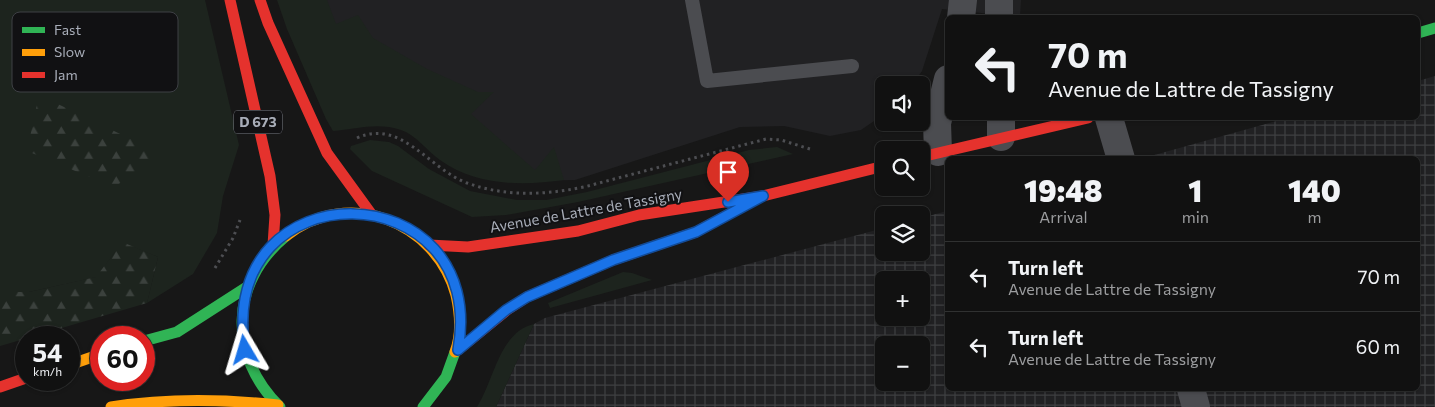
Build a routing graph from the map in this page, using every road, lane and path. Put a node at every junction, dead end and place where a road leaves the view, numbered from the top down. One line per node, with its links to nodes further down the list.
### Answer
1 (230, 0): 23 (main road, D 673)
2 (260, 0): 15 (main road)
3 (692, 0): 10 (lane)
4 (963, 0): 6 (street)
5 (999, 0): 7 (street)
6 (961, 15)
7 (999, 15)
8 (1435, 28): 9 (main road)
9 (1420, 32)
10 (852, 66)
11 (945, 91): 16 (street)
12 (1069, 120): 14 (main road)
13 (1110, 120): 17 (street)
14 (1001, 127): 16 (main road)
15 (327, 153): 19 (path); 21 (main road)
16 (930, 154)
17 (1119, 156)
18 (875, 168): 19 (main road)
19 (852, 173): 20 (main road)
20 (763, 196): 24 (main road, Avenue de Lattre de Tassigny); 28 (main road)
21 (372, 215): 23 (main road); 24 (main road)
22 (241, 217): 25 (path)
23 (273, 245): 26 (main road)
24 (429, 245): 28 (main road)
25 (213, 271)
26 (247, 287): 27 (main road); 32 (main road)
27 (155, 338)
28 (458, 350): 34 (main road)
29 (15, 382): 30 (main road)
30 (0, 387)
31 (1192, 391): 35 (street)
32 (279, 406): 33 (main road)
33 (111, 407)
34 (423, 407)
35 (1196, 407)

